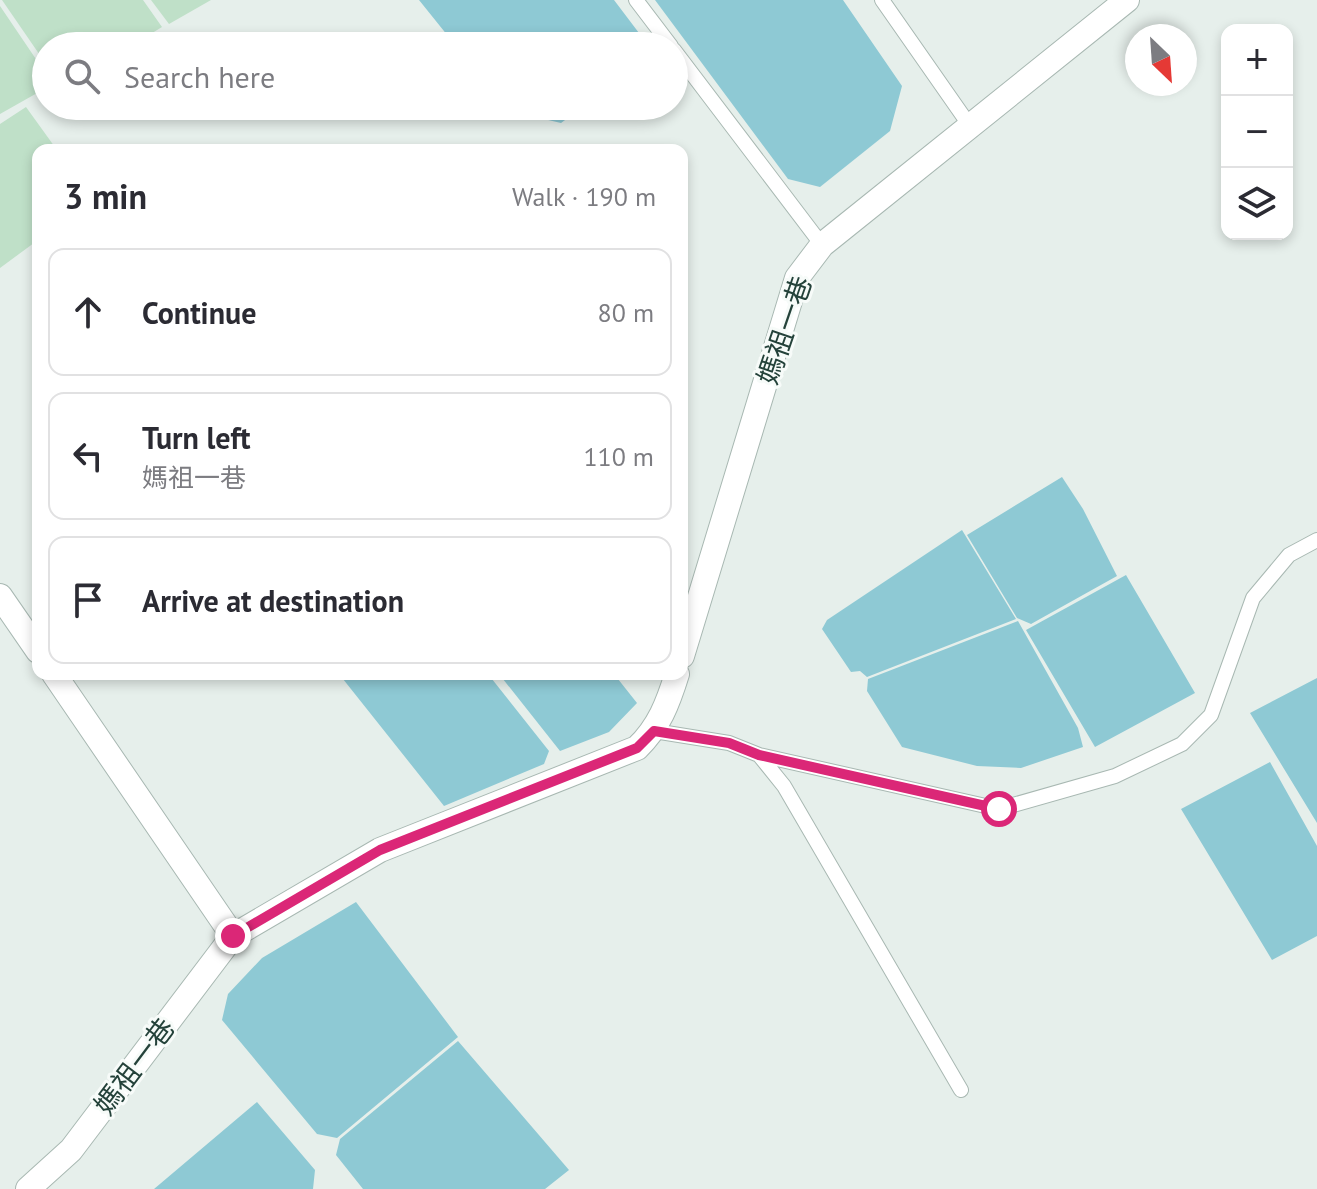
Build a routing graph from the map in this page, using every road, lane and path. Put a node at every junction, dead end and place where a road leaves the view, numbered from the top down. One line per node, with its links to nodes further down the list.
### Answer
1 (636, 0): 4 (lane)
2 (882, 0): 6 (lane)
3 (1127, 0): 6 (street, 媽祖一巷)
4 (660, 32)
5 (688, 69): 7 (lane)
6 (970, 126): 7 (street, 媽祖一巷)
7 (822, 245): 10 (street, 媽祖一巷)
8 (1317, 540): 15 (lane)
9 (0, 596): 11 (street)
10 (688, 636)
11 (32, 642)
12 (58, 680): 16 (street)
13 (675, 680): 14 (street)
14 (654, 731): 15 (lane); 16 (street, 媽祖一巷)
15 (759, 755): 17 (lane)
16 (233, 936): 18 (street, 媽祖一巷)
17 (961, 1090)
18 (28, 1189)

